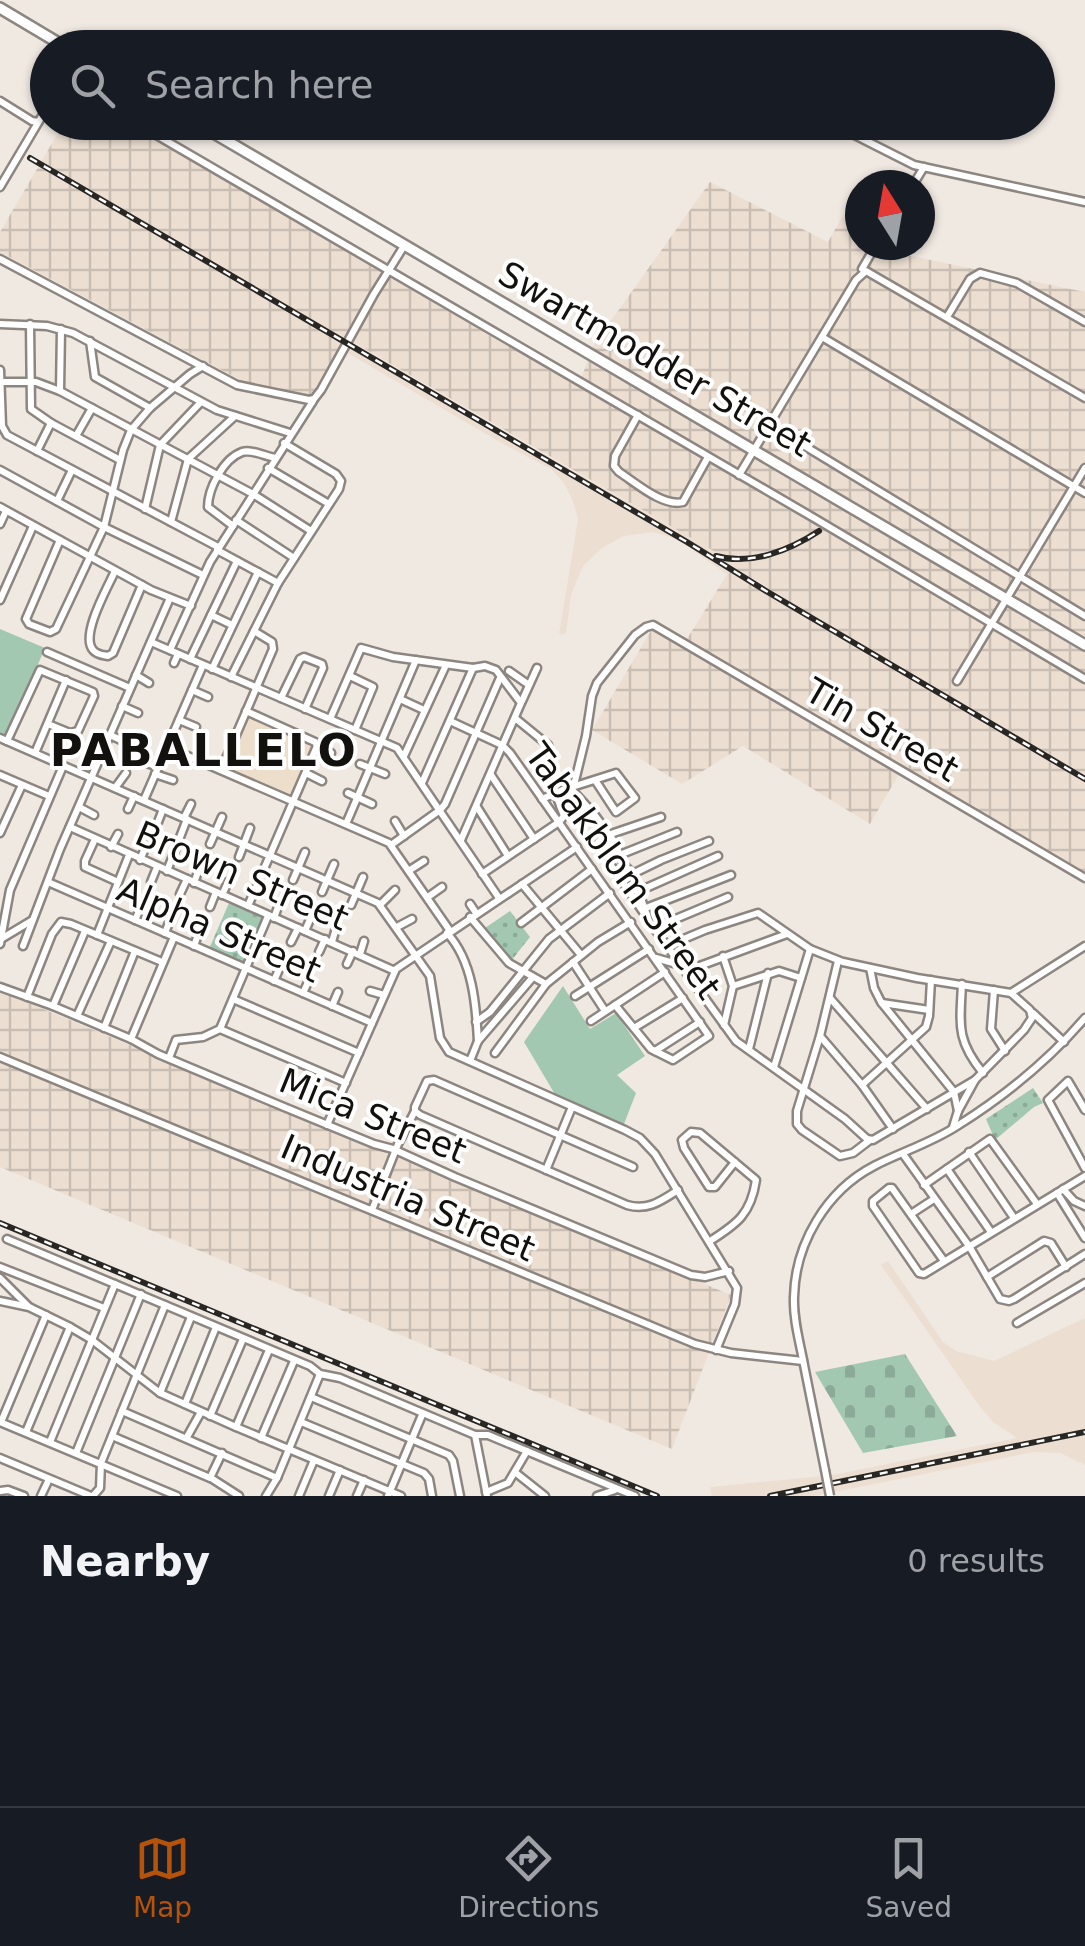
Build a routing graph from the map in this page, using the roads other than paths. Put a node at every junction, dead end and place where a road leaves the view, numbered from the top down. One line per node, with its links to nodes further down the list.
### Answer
1 (0, 8): 2 (main road)
2 (36, 30)
3 (0, 101): 4 (street)
4 (30, 119)
5 (30, 135): 11 (street)
6 (165, 140): 16 (street)
7 (226, 140): 13 (main road, Swartmodder Street)
8 (865, 140): 9 (street)
9 (924, 167): 10 (street); 12 (street)
10 (922, 170)
11 (0, 186)
12 (1085, 202)
13 (404, 246): 16 (street); 45 (main road, Swartmodder Street)
14 (0, 259): 25 (street)
15 (867, 260): 17 (street)
16 (388, 270): 32 (street); 36 (street)
17 (860, 273): 18 (street); 23 (street)
18 (947, 317): 19 (street); 31 (street)
19 (1085, 322)
20 (0, 324): 21 (street)
21 (30, 324): 22 (street); 28 (street)
22 (61, 329): 24 (street); 30 (street)
23 (822, 337): 39 (street); 57 (street)
24 (90, 341): 29 (street); 35 (street)
25 (204, 366): 29 (street); 32 (street)
26 (0, 370): 27 (street)
27 (0, 382): 28 (street); 46 (street)
28 (30, 382): 30 (street); 38 (street)
29 (175, 387): 33 (street); 35 (street)
30 (60, 391): 34 (street)
31 (1085, 398)
32 (314, 399): 41 (street)
33 (201, 402): 37 (street); 44 (street)
34 (92, 408): 40 (street); 42 (street)
35 (150, 408): 40 (street)
36 (638, 415): 47 (street); 47 (street)
37 (236, 416): 41 (street); 50 (street)
38 (51, 423): 42 (street); 46 (street)
39 (770, 425): 45 (street); 79 (street)
40 (132, 430): 44 (street); 49 (street)
41 (290, 434): 43 (street)
42 (76, 436): 49 (street)
43 (284, 443): 48 (street); 62 (street)
44 (160, 445): 50 (street); 64 (street)
45 (754, 450): 56 (street); 83 (main road, Swartmodder Street)
46 (37, 451): 54 (street)
47 (708, 457): 56 (street)
48 (274, 458): 51 (street); 55 (street)
49 (120, 460): 58 (street)
50 (188, 460): 55 (street); 65 (street)
51 (268, 468): 60 (street); 62 (street)
52 (1085, 468): 57 (street)
53 (0, 470): 61 (street)
54 (72, 470): 58 (street); 61 (street)
55 (217, 475): 60 (street); 66 (street)
56 (739, 475): 88 (street)
57 (1074, 486): 59 (street); 79 (street)
58 (113, 492): 64 (street); 69 (street)
59 (1085, 493)
60 (253, 494): 66 (street); 70 (street)
61 (57, 501): 69 (street)
62 (329, 504): 70 (street)
63 (3, 509): 67 (street); 68 (street)
64 (146, 509): 65 (street)
65 (171, 522): 72 (street)
66 (235, 523): 72 (street); 74 (street)
67 (0, 524)
68 (33, 526): 71 (street); 84 (street)
69 (104, 527): 73 (street); 78 (street)
70 (311, 531): 74 (street)
71 (60, 540): 73 (street); 73 (street)
72 (218, 548): 75 (street); 78 (street)
73 (89, 556): 76 (street)
74 (294, 558): 80 (street)
75 (238, 561): 77 (street); 86 (street)
76 (115, 570): 81 (street); 81 (street)
77 (258, 572): 80 (street); 89 (street)
78 (203, 575): 85 (street)
79 (1019, 575): 83 (street); 87 (street)
80 (278, 583): 90 (street)
81 (142, 585): 82 (street)
82 (170, 598): 85 (street); 91 (street)
83 (1006, 598): 88 (street); 92 (main road, Swartmodder Street)
84 (0, 600)
85 (191, 606): 94 (street)
86 (211, 615): 89 (street); 95 (street)
87 (1085, 616)
88 (992, 623): 107 (street); 111 (street)
89 (232, 625): 102 (street)
90 (254, 631): 106 (street); 114 (street)
91 (151, 642): 94 (street); 104 (street)
92 (1085, 645)
93 (47, 652): 113 (street)
94 (174, 652): 95 (street); 97 (street)
95 (190, 659): 98 (street)
96 (416, 660): 99 (street); 105 (street); 120 (street)
97 (174, 663)
98 (203, 665): 102 (street); 115 (street)
99 (446, 665): 100 (street); 125 (street)
100 (473, 668): 108 (street); 131 (street)
101 (537, 668): 112 (street)
102 (212, 669): 106 (street)
103 (509, 672): 112 (street)
104 (136, 676): 110 (street); 113 (street)
105 (350, 676): 130 (street); 136 (street)
106 (231, 677): 114 (street)
107 (1085, 678)
108 (501, 679): 121 (street); 137 (street)
109 (66, 680): 132 (street); 132 (street); 140 (street)
110 (149, 682)
111 (956, 682)
112 (529, 685): 121 (street)
113 (130, 688): 122 (street)
114 (256, 688): 118 (street); 127 (street)
115 (192, 690): 117 (street); 119 (street)
116 (175, 695): 119 (street)
117 (208, 697)
118 (281, 698): 124 (street); 124 (street)
119 (188, 699): 129 (street)
120 (400, 700): 125 (street); 142 (street)
121 (521, 702): 128 (street)
122 (122, 706): 126 (street); 138 (street)
123 (233, 709): 127 (street)
124 (305, 709): 130 (street)
125 (424, 710): 149 (street)
126 (138, 713)
127 (245, 713): 143 (street); 146 (street)
128 (515, 718): 144 (street); 174 (street)
129 (179, 720): 134 (street); 135 (street)
130 (330, 720): 136 (street)
131 (450, 721): 137 (street); 169 (street)
132 (48, 724): 147 (street)
133 (162, 724): 135 (street)
134 (196, 727)
135 (175, 729): 145 (street)
136 (355, 730): 142 (street)
137 (476, 732): 144 (street); 191 (street)
138 (110, 734): 141 (street); 162 (street)
139 (220, 738): 143 (street)
140 (4, 739): 147 (street)
141 (125, 742)
142 (382, 742): 149 (street); 154 (street)
143 (232, 743): 155 (street)
144 (502, 745): 160 (street); 180 (street, Tabakblom Street)
145 (168, 746): 151 (street); 156 (street)
146 (317, 746): 148 (street); 158 (street)
147 (35, 753): 153 (street)
148 (331, 754)
149 (404, 758): 169 (street)
150 (147, 763): 156 (street)
151 (211, 764): 155 (street); 163 (street)
152 (360, 764): 154 (street)
153 (63, 766): 162 (street); 176 (street)
154 (370, 768): 159 (street); 179 (street)
155 (221, 770): 164 (street)
156 (157, 771): 165 (street); 181 (street)
157 (126, 773): 171 (street)
158 (306, 773): 167 (street); 182 (street)
159 (385, 774)
160 (490, 774): 186 (street); 215 (street)
161 (0, 775): 168 (street)
162 (91, 778): 171 (street); 188 (street)
163 (205, 778)
164 (239, 778): 172 (street); 173 (street)
165 (172, 780)
166 (594, 780): 166 (street); 170 (street)
167 (322, 781)
168 (22, 785): 176 (street); 192 (street)
169 (423, 786): 178 (street); 191 (street)
170 (572, 787): 174 (street); 209 (street); 249 (street, Tin Street)
171 (115, 788): 177 (street)
172 (233, 790)
173 (268, 790): 182 (street); 183 (street)
174 (556, 792): 180 (street); 200 (street)
175 (348, 793): 179 (street)
176 (48, 796): 258 (street)
177 (134, 796): 181 (street); 189 (street)
178 (413, 797)
179 (358, 798): 185 (street); 201 (street)
180 (542, 799): 200 (street, Tabakblom Street)
181 (144, 800): 190 (street)
182 (293, 801): 193 (street); 228 (street)
183 (263, 803)
184 (191, 804): 197 (street)
185 (372, 804)
186 (476, 806): 214 (street); 229 (street)
187 (0, 808): 192 (street)
188 (78, 808): 194 (street); 203 (street)
189 (128, 809)
190 (164, 809): 197 (street); 199 (street)
191 (440, 810): 210 (street); 214 (street)
192 (9, 812): 207 (street)
193 (321, 813): 201 (street); 202 (street)
194 (94, 815)
195 (222, 816): 205 (street)
196 (661, 817): 209 (street)
197 (185, 818): 205 (street); 242 (street)
198 (396, 821): 210 (street)
199 (158, 822)
200 (559, 822): 215 (street); 223 (street, Tabakblom Street)
201 (348, 825): 211 (street); 213 (street)
202 (316, 826)
203 (70, 828): 212 (street, Brown Street); 254 (street)
204 (250, 828): 218 (street)
205 (216, 832): 217 (street); 218 (street)
206 (677, 832): 226 (street)
207 (0, 833)
208 (118, 834): 220 (street)
209 (610, 835): 226 (street); 233 (street)
210 (404, 836): 219 (street)
211 (345, 838)
212 (95, 839): 220 (street, Brown Street); 255 (street)
213 (380, 839): 219 (street); 224 (street)
214 (459, 839): 222 (street); 236 (street)
215 (534, 839): 229 (street)
216 (709, 841): 245 (street)
217 (210, 844)
218 (244, 844): 228 (street); 231 (street)
219 (391, 844): 241 (street)
220 (112, 846): 227 (street, Brown Street)
221 (146, 846): 232 (street)
222 (447, 846)
223 (576, 846): 240 (street, Tabakblom Street); 259 (street)
224 (374, 851)
225 (305, 852): 238 (street)
226 (620, 854): 233 (street); 245 (street)
227 (129, 855): 232 (street, Brown Street); 255 (street)
228 (270, 855): 238 (street); 276 (street)
229 (508, 856): 244 (street)
230 (718, 856): 262 (street)
231 (239, 857)
232 (140, 860): 237 (street, Brown Street)
233 (607, 860): 252 (street)
234 (424, 861): 241 (street)
235 (334, 864): 251 (street)
236 (475, 864): 243 (street); 244 (street)
237 (157, 866): 242 (street, Brown Street); 256 (street)
238 (298, 868): 250 (street); 251 (street)
239 (200, 869): 253 (street)
240 (592, 869): 267 (street, Tabakblom Street); 279 (street)
241 (410, 870): 269 (street)
242 (167, 871): 253 (street, Brown Street)
243 (464, 873)
244 (482, 874): 271 (street)
245 (632, 874): 252 (street); 262 (street)
246 (731, 875): 280 (street)
247 (363, 877): 264 (street)
248 (0, 878): 258 (street)
249 (1085, 878)
250 (293, 880)
251 (327, 880): 263 (street); 264 (street)
252 (620, 880): 268 (street)
253 (190, 881): 265 (street); 266 (street, Brown Street)
254 (48, 882): 281 (street, Alpha Street); 287 (street)
255 (118, 882): 281 (street)
256 (151, 882)
257 (228, 882): 266 (street)
258 (12, 884): 282 (street)
259 (522, 884): 271 (street); 279 (street)
260 (442, 887): 269 (street)
261 (394, 890): 273 (street)
262 (640, 891): 268 (street); 280 (street)
263 (322, 892)
264 (356, 893): 273 (street); 275 (street)
265 (180, 894)
266 (219, 894): 276 (street, Brown Street); 278 (street)
267 (610, 894): 291 (street, Tabakblom Street); 297 (street)
268 (631, 896): 292 (street)
269 (428, 897): 299 (street)
270 (728, 897): 292 (street)
271 (499, 898): 283 (street)
272 (279, 904): 284 (street)
273 (380, 904): 293 (street)
274 (470, 904): 283 (street)
275 (351, 905)
276 (248, 906): 284 (street, Brown Street)
277 (140, 907): 288 (street)
278 (210, 907)
279 (542, 908): 290 (street); 297 (street)
280 (646, 908): 292 (street)
281 (108, 909): 288 (street, Alpha Street); 302 (street)
282 (2, 913): 305 (street)
283 (473, 915): 299 (street); 331 (street)
284 (271, 917): 295 (street, Brown Street); 327 (street)
285 (311, 917): 295 (street)
286 (412, 919): 293 (street)
287 (32, 920): 305 (street); 309 (street)
288 (135, 920): 300 (street, Alpha Street)
289 (170, 920): 300 (street)
290 (521, 922)
291 (631, 922): 314 (street, Tabakblom Street); 318 (street)
292 (652, 925): 311 (street)
293 (397, 927): 319 (street)
294 (336, 928): 306 (street)
295 (301, 929): 306 (street, Brown Street); 308 (street)
296 (85, 930): 302 (street); 351 (street); 357 (street)
297 (560, 930): 318 (street); 331 (street)
298 (199, 932): 310 (street)
299 (449, 932): 319 (street); 365 (street)
300 (165, 933): 303 (street, Alpha Street)
301 (787, 934): 311 (street); 313 (street); 320 (street)
302 (97, 935): 307 (street)
303 (174, 937): 310 (street, Alpha Street); 323 (street)
304 (364, 940): 317 (street)
305 (0, 941)
306 (328, 941): 316 (street); 317 (street, Brown Street)
307 (111, 942): 315 (street); 362 (street)
308 (292, 942)
309 (22, 946)
310 (194, 946): 327 (street, Alpha Street)
311 (666, 946): 328 (street)
312 (1085, 946): 348 (street)
313 (810, 948): 322 (street); 335 (street)
314 (649, 949): 321 (street, Tabakblom Street); 341 (street)
315 (135, 952): 323 (street); 369 (street)
316 (319, 952)
317 (356, 952): 325 (street); 330 (street, Brown Street)
318 (580, 955): 324 (street)
319 (415, 956): 330 (street); 384 (street)
320 (723, 956): 328 (street); 342 (street)
321 (656, 958): 328 (street); 332 (street, Tabakblom Street)
322 (838, 961): 329 (street); 352 (street)
323 (162, 962): 373 (street)
324 (572, 962): 339 (street); 341 (street)
325 (347, 964)
326 (280, 967): 338 (street)
327 (246, 968): 338 (street, Alpha Street); 354 (street)
328 (684, 968): 368 (street)
329 (870, 968): 337 (street); 355 (street)
330 (395, 971): 349 (street)
331 (522, 971): 334 (street); 365 (street)
332 (665, 972): 353 (street, Tabakblom Street); 356 (street)
333 (768, 973): 335 (street); 342 (street); 377 (street)
334 (534, 977): 339 (street); 374 (street)
335 (801, 978): 386 (street)
336 (309, 980): 347 (street)
337 (931, 980): 340 (street); 359 (street)
338 (274, 981): 347 (street, Alpha Street)
339 (546, 984): 380 (street)
340 (962, 984): 344 (street); 387 (street)
341 (590, 986): 350 (street); 360 (street)
342 (733, 986): 368 (street)
343 (0, 988): 351 (street, Mica Street)
344 (994, 990): 348 (street); 379 (street)
345 (370, 991): 349 (street)
346 (338, 992): 358 (street)
347 (302, 993): 358 (street, Alpha Street)
348 (1011, 993): 361 (street)
349 (384, 996): 367 (street)
350 (575, 996)
351 (27, 997): 357 (street, Mica Street)
352 (829, 997): 372 (street); 385 (street)
353 (684, 998): 366 (street, Tabakblom Street); 371 (street)
354 (233, 999): 370 (street); 381 (street)
355 (881, 1002): 359 (street); 375 (street)
356 (614, 1005): 360 (street); 371 (street)
357 (53, 1006): 362 (street, Mica Street)
358 (332, 1006): 367 (street, Alpha Street)
359 (930, 1010): 375 (street)
360 (605, 1012): 364 (street)
361 (1032, 1012): 376 (street); 379 (street)
362 (78, 1016): 369 (street, Mica Street)
363 (1085, 1018): 376 (street)
364 (591, 1020)
365 (476, 1022): 374 (street)
366 (700, 1022): 378 (street); 378 (street, Tabakblom Street)
367 (372, 1023): 381 (street)
368 (724, 1025): 377 (street)
369 (104, 1028): 373 (street, Mica Street)
370 (220, 1028): 383 (street); 389 (street)
371 (634, 1028): 378 (street)
372 (820, 1036): 390 (street); 391 (street)
373 (131, 1040): 383 (street, Mica Street)
374 (478, 1041): 384 (street)
375 (913, 1041): 385 (street); 392 (street)
376 (1064, 1042): 400 (street)
377 (749, 1049): 386 (street)
378 (655, 1051)
379 (1004, 1051): 387 (street)
380 (495, 1053)
381 (359, 1054): 389 (street)
382 (0, 1057): 418 (street, Industria Street)
383 (168, 1058): 398 (street, Mica Street)
384 (470, 1061): 394 (street)
385 (887, 1064): 390 (street); 395 (street)
386 (774, 1067): 391 (street)
387 (984, 1073): 388 (street)
388 (976, 1080): 392 (street); 397 (street)
389 (346, 1083): 398 (street)
390 (862, 1086): 399 (street)
391 (804, 1088): 402 (street); 402 (street)
392 (954, 1092): 395 (street); 397 (street)
393 (1083, 1104): 408 (street)
394 (572, 1107): 401 (street); 413 (street)
395 (927, 1109): 399 (street)
396 (415, 1111): 401 (street); 403 (street); 410 (street)
397 (958, 1111): 400 (street)
398 (327, 1125): 403 (street, Mica Street)
399 (893, 1129): 402 (street)
400 (953, 1129): 405 (street)
401 (562, 1135): 407 (street); 410 (street)
402 (870, 1140)
403 (396, 1150): 418 (street); 430 (street, Mica Street)
404 (969, 1152): 409 (street); 416 (street); 420 (street)
405 (903, 1154): 412 (street); 445 (street)
406 (734, 1162): 406 (street); 424 (street)
407 (633, 1166)
408 (1085, 1168)
409 (947, 1169): 412 (street); 421 (street)
410 (546, 1170): 413 (street)
411 (1085, 1176): 414 (street)
412 (924, 1185): 415 (street)
413 (678, 1190): 424 (street)
414 (1060, 1191): 416 (street); 417 (street); 423 (street)
415 (934, 1198): 419 (street); 425 (street)
416 (1037, 1204): 420 (street)
417 (1085, 1206)
418 (372, 1210): 449 (street, Industria Street)
419 (910, 1214): 427 (street); 427 (street)
420 (1014, 1218): 421 (street)
421 (991, 1232): 425 (street)
422 (8, 1238): 434 (street)
423 (1085, 1238)
424 (710, 1241): 430 (street)
425 (968, 1246): 427 (street); 431 (street)
426 (1085, 1254): 429 (street)
427 (944, 1261)
428 (0, 1267): 439 (street)
429 (1066, 1268): 431 (street); 431 (street)
430 (729, 1271): 449 (street)
431 (987, 1277)
432 (0, 1278): 438 (street)
433 (1085, 1282): 442 (street)
434 (115, 1284): 435 (street); 439 (street)
435 (141, 1294): 437 (street); 450 (street)
436 (0, 1301): 438 (street)
437 (165, 1305): 441 (street); 454 (street)
438 (29, 1307): 440 (street)
439 (104, 1308): 447 (street)
440 (46, 1315): 443 (street); 463 (street)
441 (191, 1317): 444 (street); 456 (street)
442 (1016, 1323)
443 (70, 1327): 447 (street); 466 (street)
444 (216, 1327): 446 (street); 458 (street)
445 (799, 1338): 451 (street); 453 (street)
446 (243, 1339): 448 (street); 462 (street)
447 (92, 1340): 450 (street); 472 (street)
448 (268, 1350): 452 (street); 465 (street)
449 (716, 1350): 451 (street, Industria Street)
450 (114, 1356): 454 (street); 475 (street)
451 (778, 1359): 453 (street, Industria Street)
452 (294, 1361): 455 (street); 470 (street)
453 (803, 1362): 508 (street, bridge)
454 (137, 1374): 456 (street); 459 (street)
455 (320, 1374): 457 (street); 461 (street)
456 (160, 1393): 458 (street)
457 (311, 1398): 464 (street); 471 (street)
458 (185, 1404): 460 (street)
459 (122, 1412): 468 (street); 469 (street)
460 (201, 1412): 462 (street); 469 (street)
461 (422, 1414): 467 (street); 471 (street)
462 (210, 1416): 465 (street)
463 (0, 1422): 466 (street)
464 (301, 1422): 473 (street); 480 (street)
465 (236, 1428): 470 (street)
466 (26, 1432): 472 (street)
467 (474, 1435): 474 (street); 491 (street)
468 (112, 1436): 479 (street); 483 (street)
469 (186, 1437): 476 (street)
470 (262, 1438): 473 (street)
471 (412, 1440): 480 (street); 503 (street)
472 (50, 1442): 475 (street)
473 (289, 1449): 478 (street); 484 (street)
474 (527, 1451): 482 (street); 488 (street)
475 (76, 1453): 479 (street)
476 (222, 1453): 483 (street); 484 (street)
477 (0, 1459): 485 (street)
478 (314, 1460): 481 (street); 498 (street)
479 (101, 1462): 494 (street); 495 (street)
480 (401, 1464): 490 (street); 502 (street)
481 (340, 1470): 486 (street); 499 (street)
482 (516, 1473): 487 (street); 505 (street)
483 (210, 1478): 496 (street)
484 (277, 1478): 497 (street)
485 (49, 1479): 493 (street); 494 (street)
486 (364, 1480): 490 (street); 500 (street)
487 (504, 1486): 491 (street); 504 (street)
488 (617, 1489): 506 (street); 507 (street)
489 (0, 1491): 492 (street)
490 (389, 1493): 501 (street)
491 (486, 1494)
492 (24, 1496)
493 (42, 1496)
494 (92, 1496)
495 (177, 1496)
496 (239, 1496)
497 (266, 1496)
498 (299, 1496)
499 (329, 1496)
500 (358, 1496)
501 (401, 1496)
502 (432, 1496)
503 (460, 1496)
504 (510, 1496)
505 (545, 1496)
506 (597, 1496)
507 (635, 1496)
508 (830, 1496)

